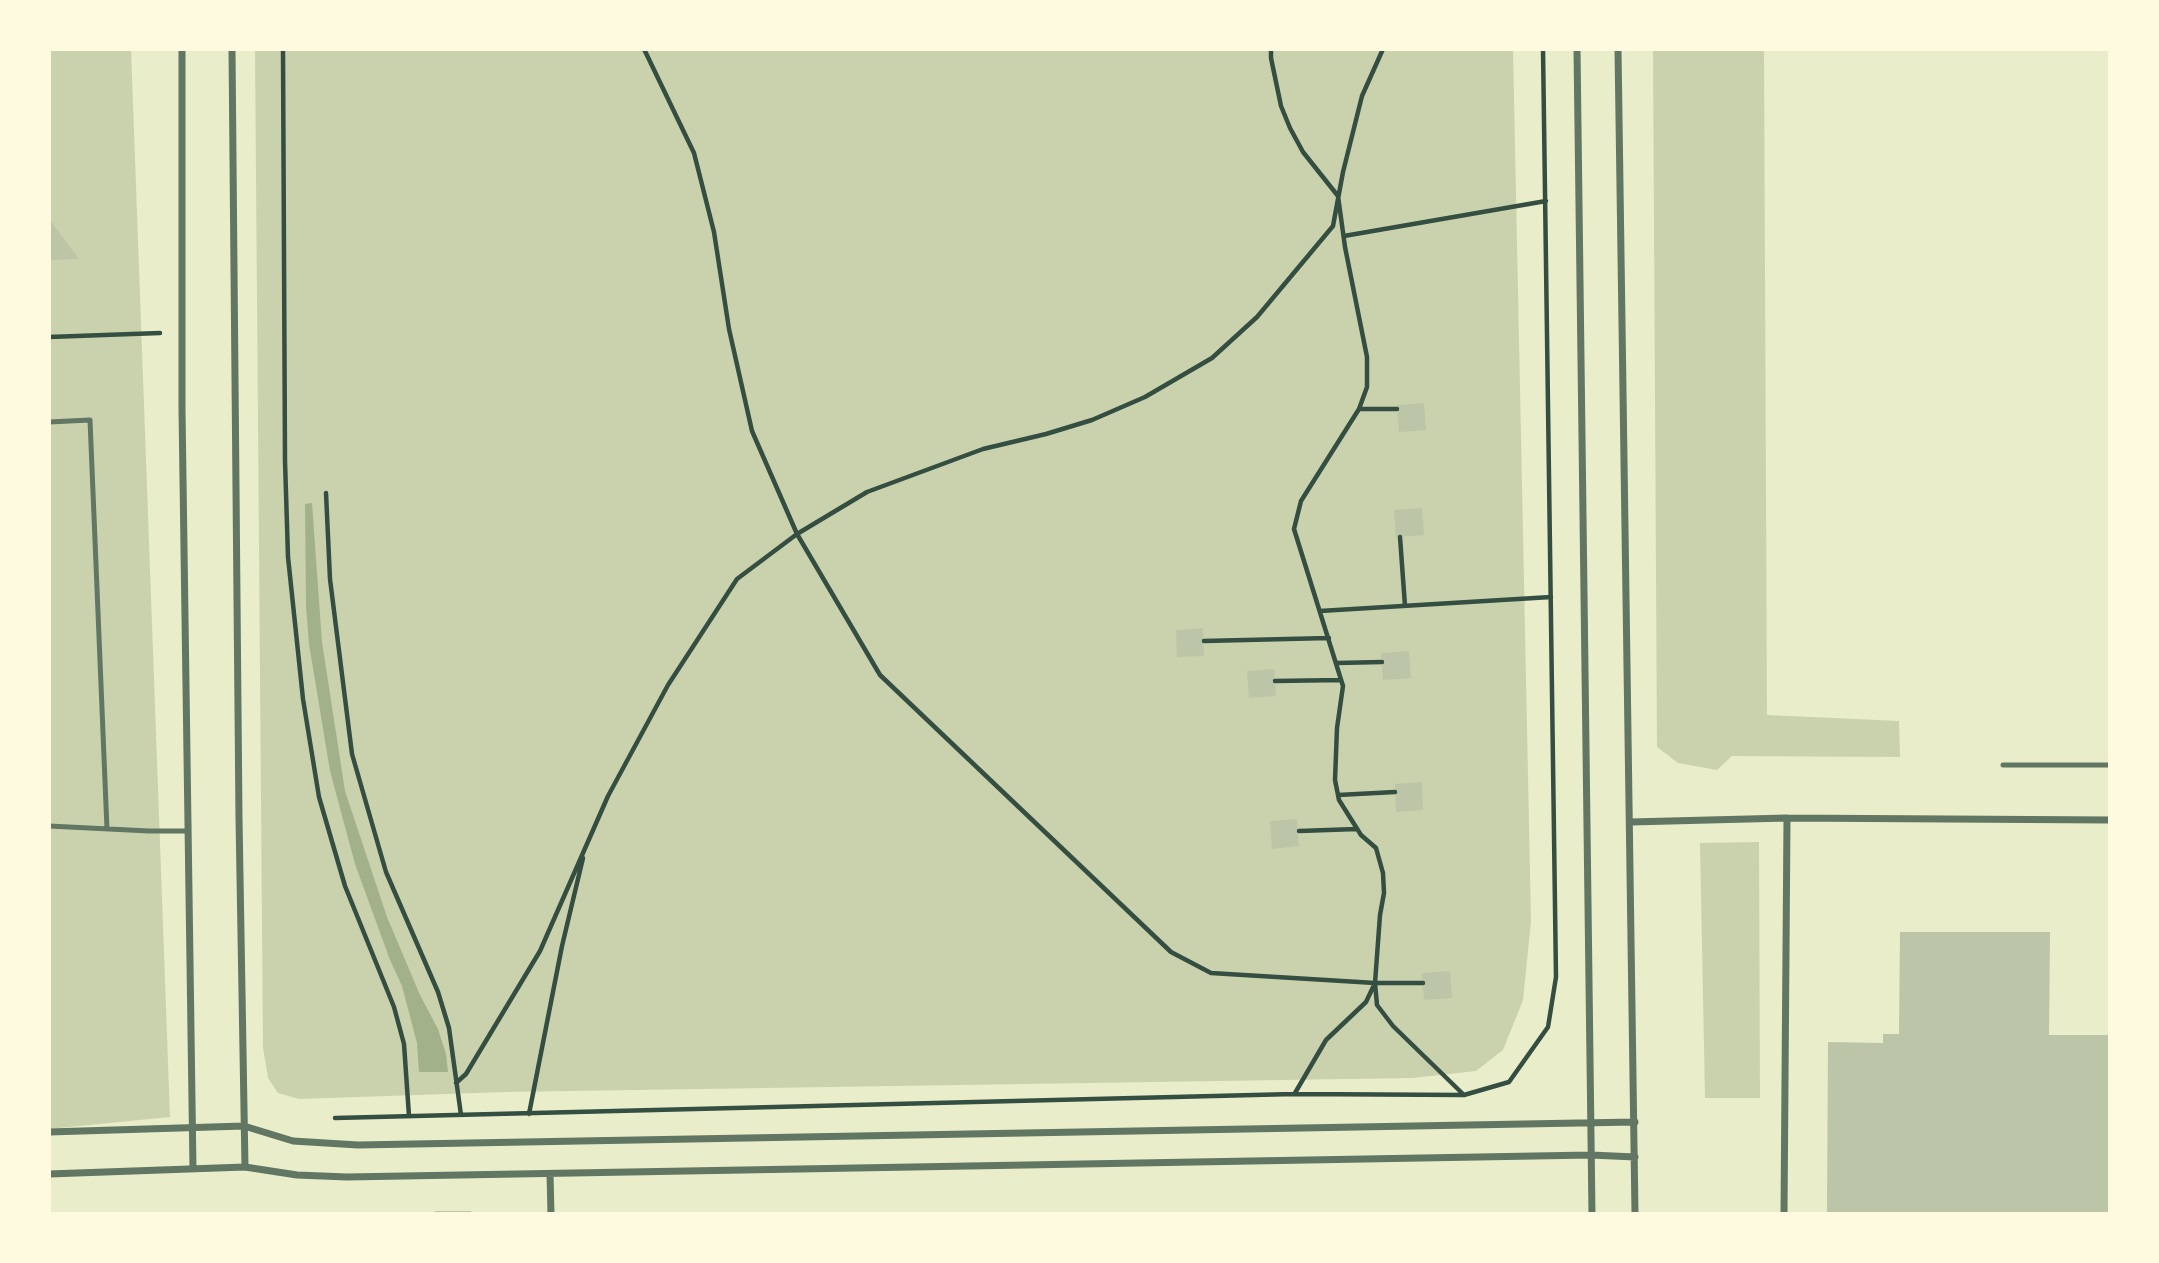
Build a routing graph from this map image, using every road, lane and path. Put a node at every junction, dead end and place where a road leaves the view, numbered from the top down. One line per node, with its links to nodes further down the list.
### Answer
1 (181, 49): 13 (street)
2 (232, 49): 55 (street)
3 (282, 49): 50 (path)
4 (644, 49): 19 (path)
5 (1271, 49): 10 (path)
6 (1383, 49): 10 (path)
7 (1543, 49): 11 (path)
8 (1577, 49): 52 (street)
9 (1618, 49): 36 (street)
10 (1338, 196): 12 (path); 19 (path)
11 (1546, 201): 12 (path); 21 (path)
12 (1344, 236): 16 (path)
13 (181, 332): 14 (path); 40 (street)
14 (49, 337)
15 (1397, 408): 16 (path)
16 (1359, 409): 23 (path)
17 (49, 422): 38 (lane)
18 (326, 493): 45 (path)
19 (797, 534): 42 (path); 43 (path)
20 (1401, 537): 22 (path)
21 (1551, 597): 22 (path); 47 (path)
22 (1405, 606): 23 (path)
23 (1320, 611): 24 (path)
24 (1329, 638): 25 (path); 27 (path)
25 (1204, 641)
26 (1382, 662): 27 (path)
27 (1337, 663): 28 (path)
28 (1341, 680): 29 (path); 33 (path)
29 (1275, 681)
30 (2003, 765): 31 (lane)
31 (2110, 765)
32 (1395, 792): 33 (path)
33 (1338, 795): 39 (path)
34 (1787, 818): 35 (street); 36 (street); 69 (street)
35 (2110, 820)
36 (1631, 822): 53 (street)
37 (49, 826): 38 (lane)
38 (107, 829): 40 (lane)
39 (1357, 830): 41 (path); 43 (path)
40 (187, 831): 54 (street)
41 (1299, 831)
42 (585, 848): 45 (path); 48 (path)
43 (1375, 983): 44 (path); 46 (path); 47 (path)
44 (1423, 983)
45 (456, 1083): 49 (path)
46 (1294, 1094): 47 (path); 48 (path)
47 (1464, 1095)
48 (529, 1114): 49 (path)
49 (461, 1115): 50 (path)
50 (409, 1116): 51 (path)
51 (327, 1119)
52 (1591, 1122): 53 (street); 55 (street); 57 (street)
53 (1635, 1122): 58 (street)
54 (192, 1126): 55 (street); 56 (street); 60 (street)
55 (244, 1126): 59 (street)
56 (49, 1132)
57 (1591, 1155): 58 (street); 62 (street); 67 (street)
58 (1635, 1157): 68 (street)
59 (245, 1167): 60 (street); 62 (street)
60 (193, 1169): 61 (street)
61 (49, 1174)
62 (550, 1174): 66 (street)
63 (435, 1214): 64 (path)
64 (457, 1214): 65 (path)
65 (471, 1214)
66 (551, 1214)
67 (1592, 1214)
68 (1635, 1214)
69 (1784, 1214)

